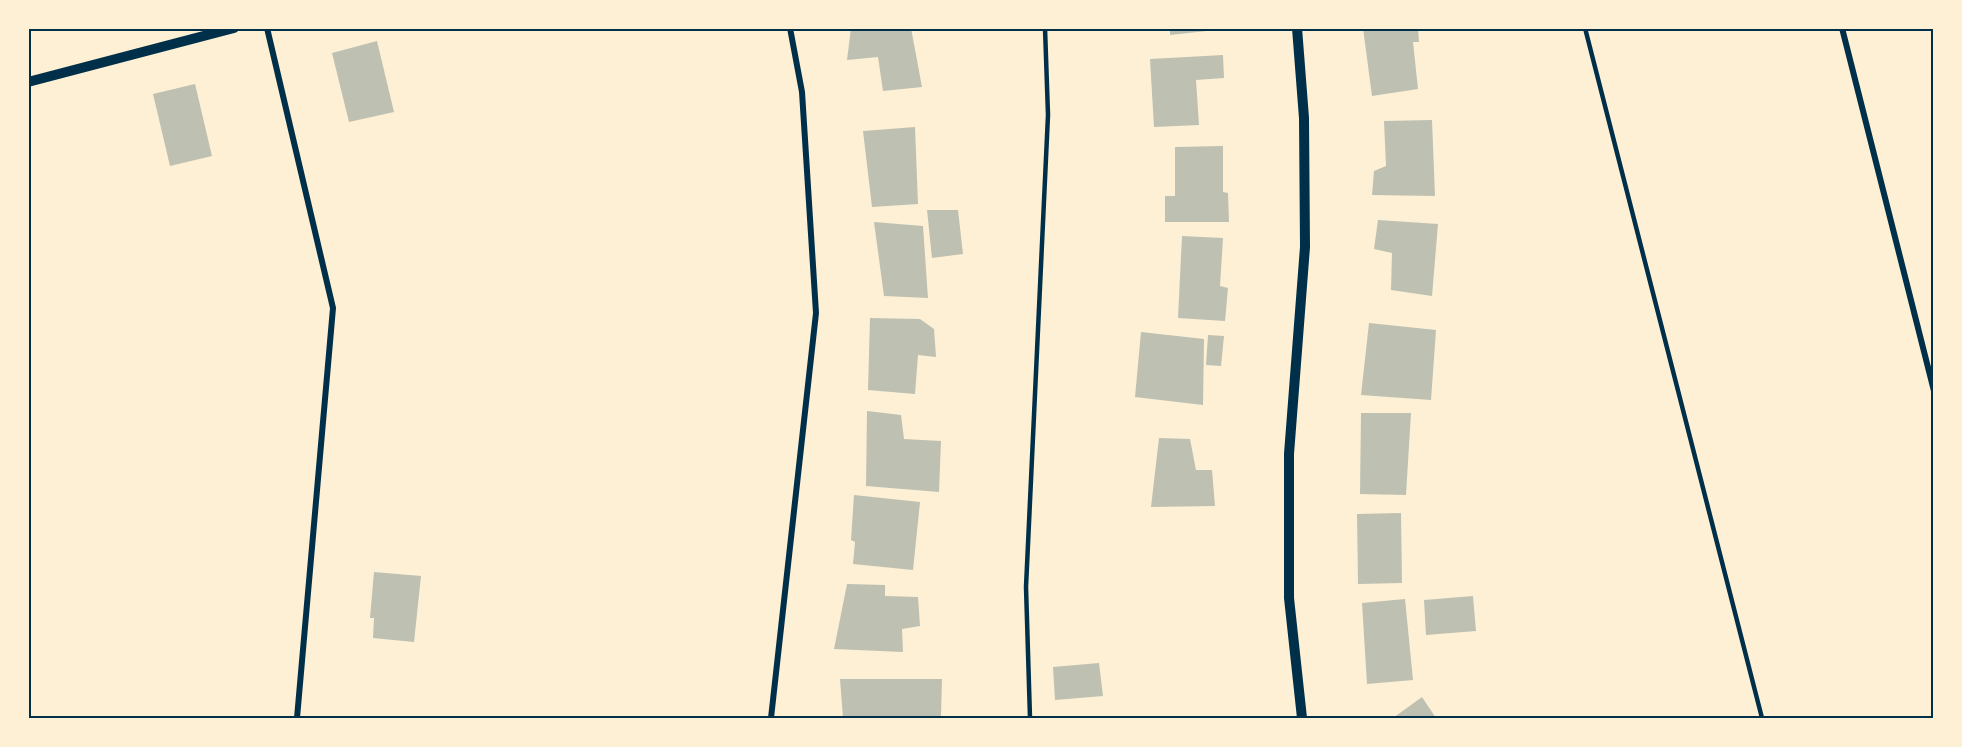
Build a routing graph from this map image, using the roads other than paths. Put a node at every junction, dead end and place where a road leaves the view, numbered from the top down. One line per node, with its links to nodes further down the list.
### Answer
1 (234, 28): 8 (street)
2 (267, 28): 10 (street)
3 (790, 28): 11 (street)
4 (1045, 28): 12 (lane)
5 (1298, 28): 13 (street)
6 (1585, 28): 14 (lane)
7 (1842, 28): 9 (street)
8 (28, 82)
9 (1934, 391)
10 (297, 718)
11 (771, 718)
12 (1030, 718)
13 (1302, 718)
14 (1762, 718)

